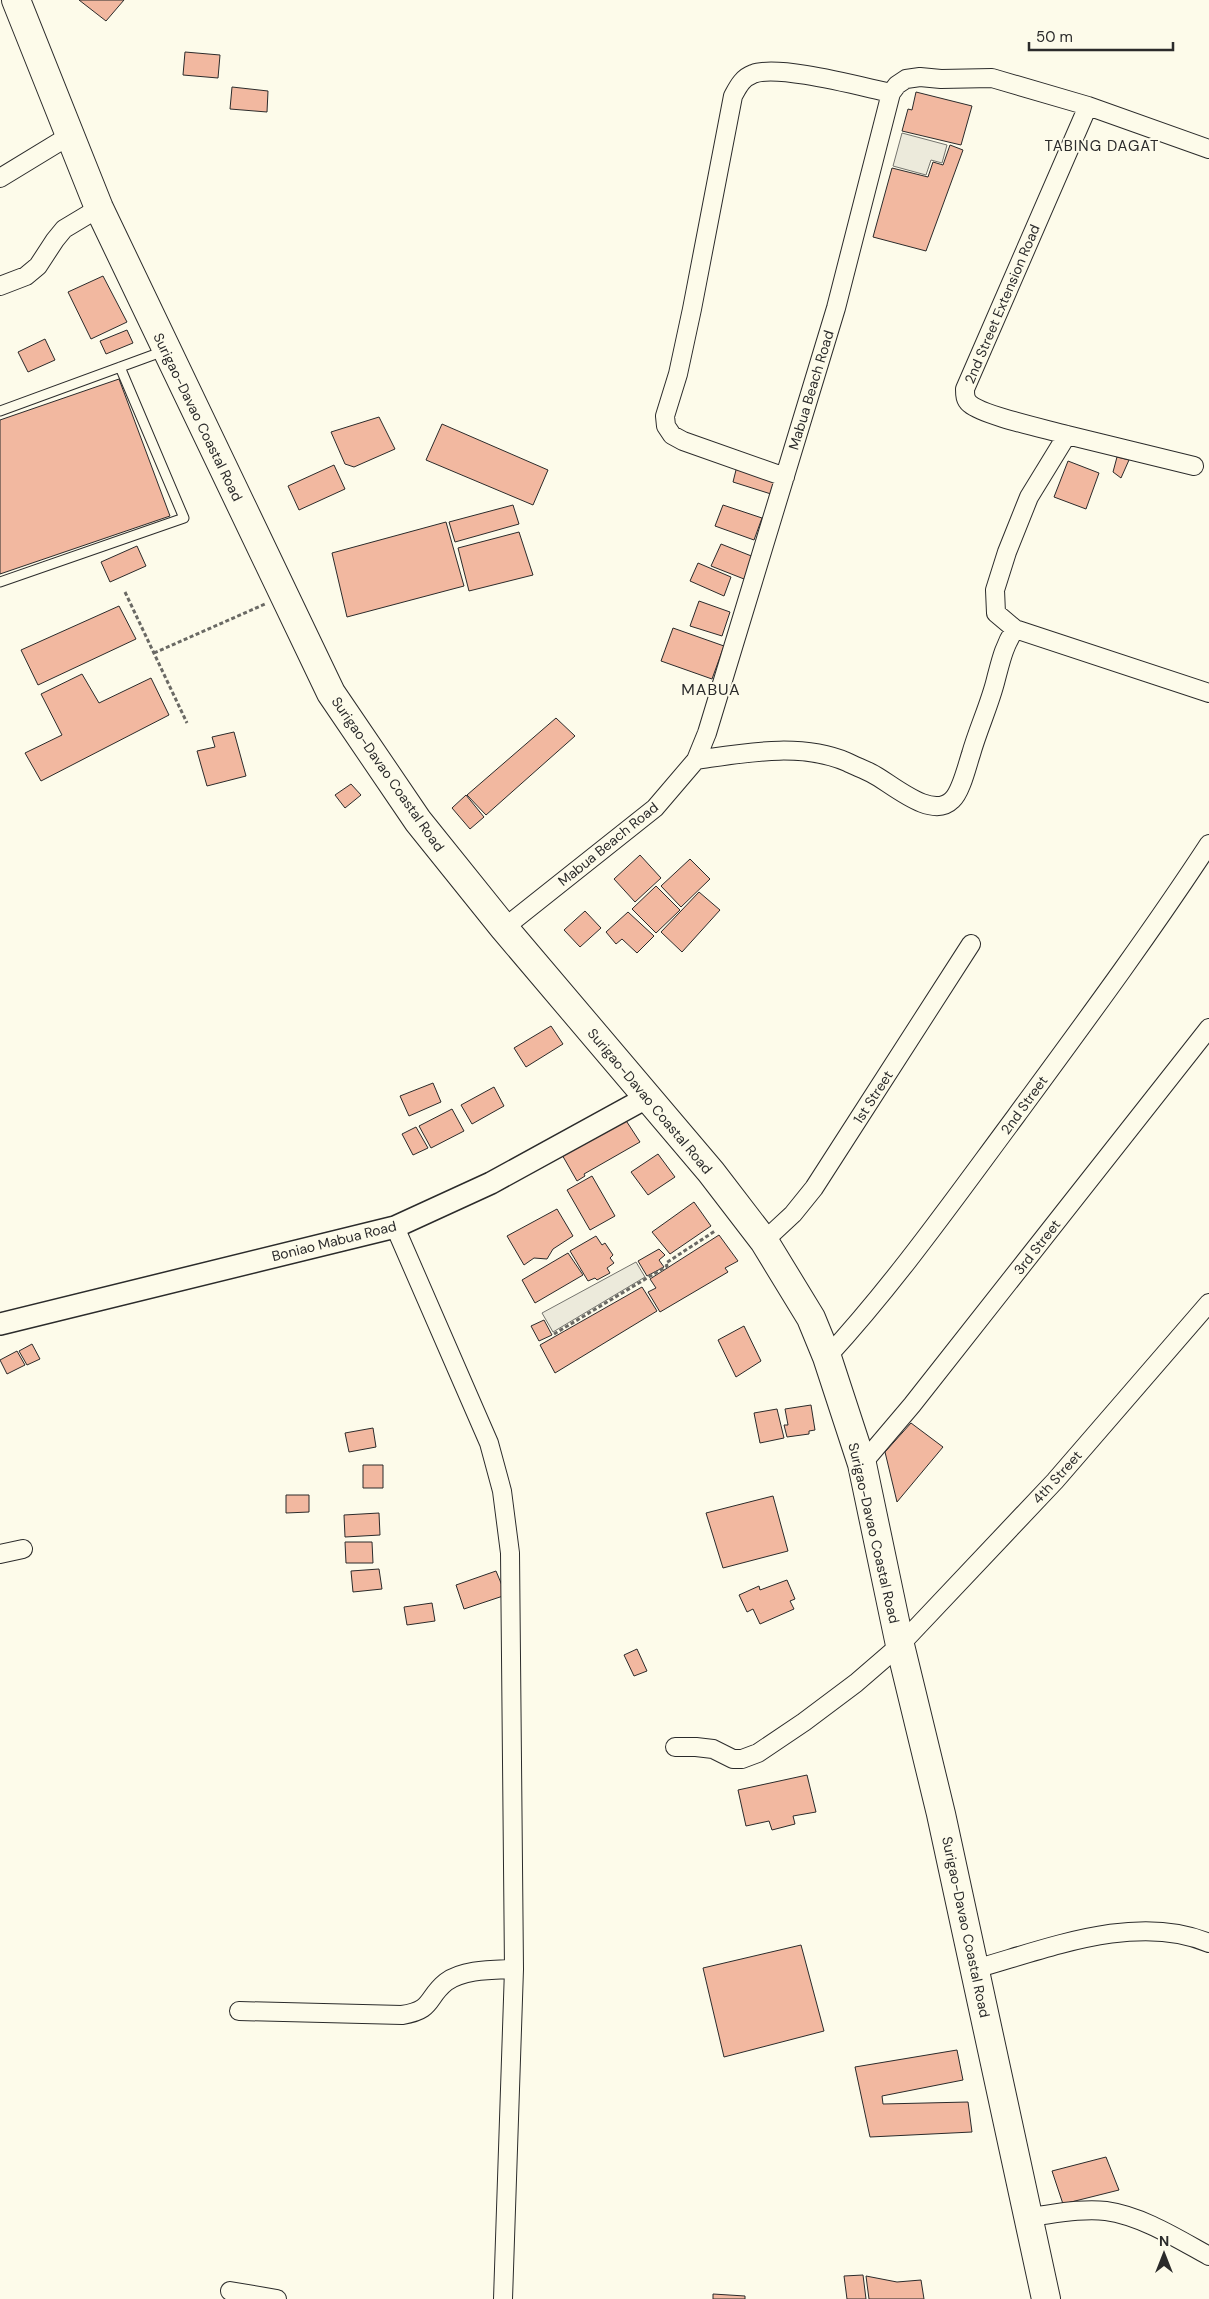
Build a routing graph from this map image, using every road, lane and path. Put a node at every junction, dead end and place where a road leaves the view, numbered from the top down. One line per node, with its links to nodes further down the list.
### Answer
1 (16, 0): 4 (highway, Surigao-Davao Coastal Road)
2 (891, 93): 3 (street); 14 (street, Mabua Beach Road); 14 (street)
3 (1088, 106): 5 (street); 12 (street, 2nd Street Extension Road)
4 (69, 136): 6 (street); 7 (highway, Surigao-Davao Coastal Road)
5 (1209, 149)
6 (0, 178)
7 (99, 208): 8 (street); 9 (highway, Surigao-Davao Coastal Road)
8 (0, 286)
9 (166, 350): 10 (lane); 17 (highway, Surigao-Davao Coastal Road)
10 (120, 367): 11 (lane); 15 (lane)
11 (0, 411)
12 (1067, 435): 13 (street, 2nd Street Extension Road); 18 (street)
13 (1194, 466)
14 (785, 477): 22 (street, Mabua Beach Road)
15 (0, 582)
16 (125, 592): 19 (path)
17 (284, 596): 19 (path); 24 (highway, Surigao-Davao Coastal Road)
18 (1015, 629): 20 (street); 22 (street)
19 (154, 654): 21 (path)
20 (1209, 693)
21 (187, 723)
22 (696, 760): 24 (street, Mabua Beach Road)
23 (1209, 844): 34 (street, 2nd Street)
24 (504, 928): 27 (highway, Surigao-Davao Coastal Road)
25 (971, 944): 30 (street, 1st Street)
26 (1209, 1028): 35 (street, 3rd Street)
27 (646, 1098): 28 (street, Boniao Mabua Road); 30 (highway, Surigao-Davao Coastal Road)
28 (395, 1227): 32 (street, Boniao Mabua Road); 41 (street)
29 (715, 1231): 33 (path)
30 (764, 1240): 34 (highway, Surigao-Davao Coastal Road)
31 (1209, 1303): 38 (street, 4th Street)
32 (0, 1324)
33 (554, 1334)
34 (827, 1357): 35 (highway, Surigao-Davao Coastal Road)
35 (862, 1464): 38 (highway, Surigao-Davao Coastal Road)
36 (23, 1549): 37 (street)
37 (0, 1554)
38 (900, 1645): 39 (street, 4th Street); 42 (highway, Surigao-Davao Coastal Road)
39 (675, 1747)
40 (1209, 1943): 42 (street)
41 (514, 1969): 43 (street); 48 (street)
42 (975, 1969): 44 (highway, Surigao-Davao Coastal Road)
43 (239, 2011)
44 (1029, 2217): 45 (street); 49 (highway, Surigao-Davao Coastal Road)
45 (1209, 2256)
46 (230, 2291): 47 (street)
47 (277, 2299)
48 (503, 2299)
49 (1046, 2299)

